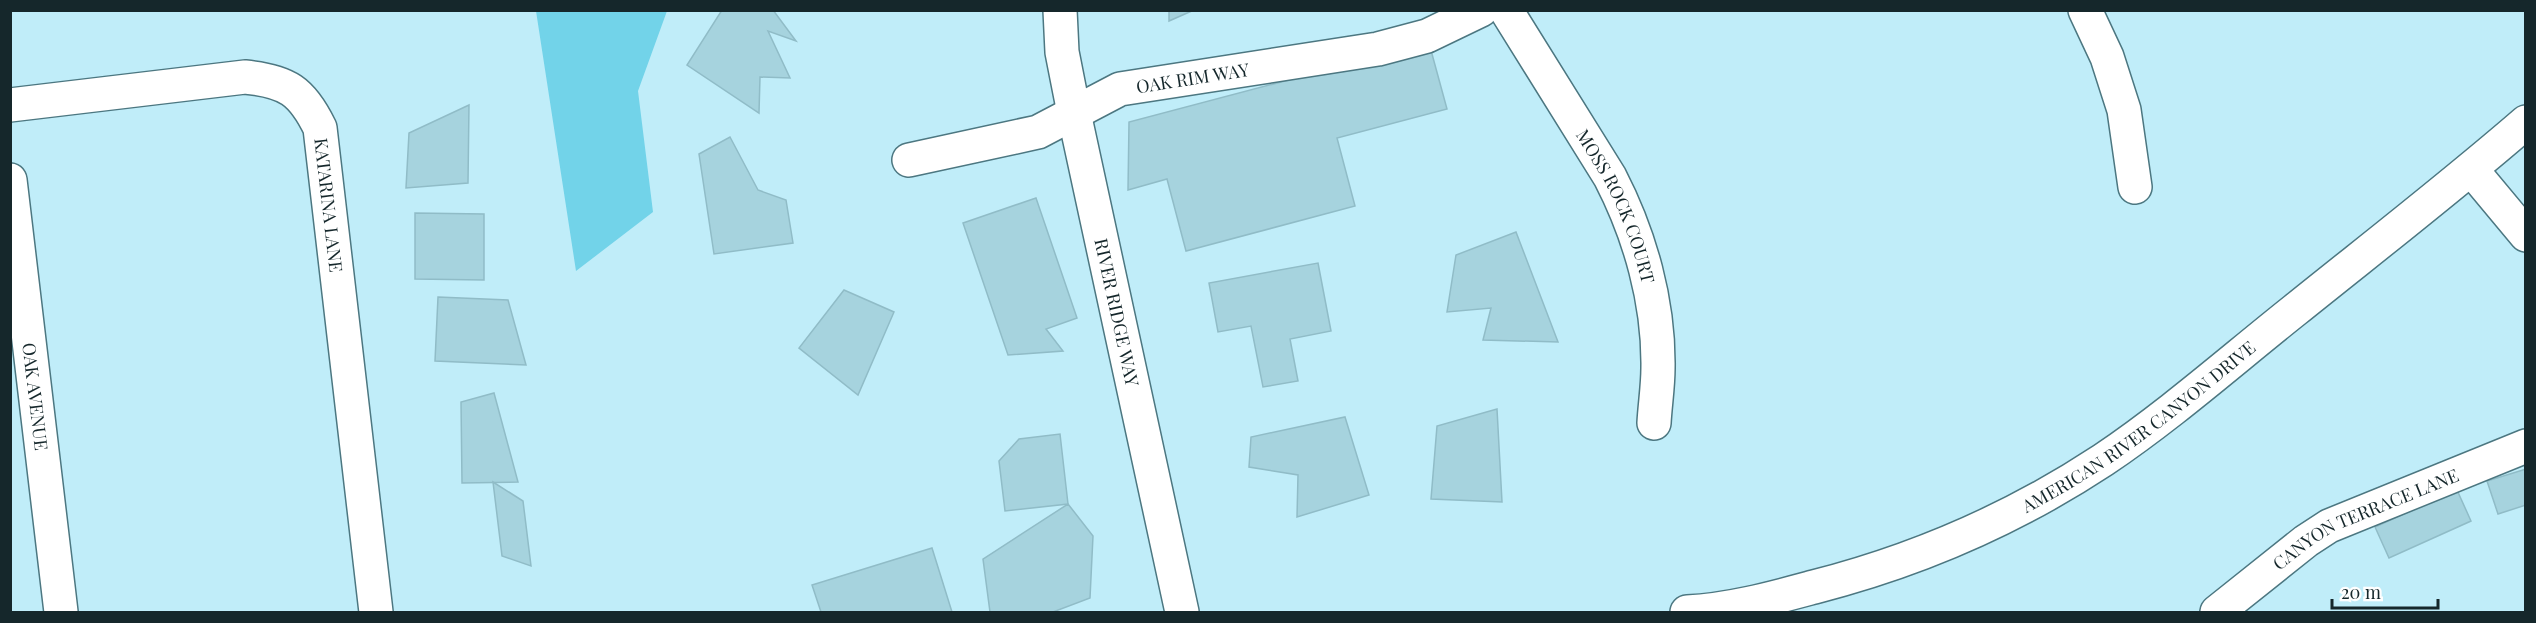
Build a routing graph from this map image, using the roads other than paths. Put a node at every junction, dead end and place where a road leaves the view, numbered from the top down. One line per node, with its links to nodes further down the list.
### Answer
1 (1060, 10): 6 (street, RIVER RIDGE WAY)
2 (1481, 10): 6 (street, OAK RIM WAY)
3 (1506, 10): 13 (street, MOSS ROCK COURT)
4 (2085, 10): 11 (street)
5 (10, 105): 16 (street, KATARINA LANE)
6 (1074, 113): 8 (street, OAK RIM WAY); 17 (street, RIVER RIDGE WAY)
7 (2526, 122): 9 (street, AMERICAN RIVER CANYON DRIVE)
8 (909, 160)
9 (2471, 170): 12 (street); 18 (street, AMERICAN RIVER CANYON DRIVE)
10 (10, 180): 15 (street, OAK AVENUE)
11 (2135, 187)
12 (2526, 235)
13 (1654, 423)
14 (2526, 446): 19 (street, CANYON TERRACE LANE)
15 (61, 612)
16 (376, 612)
17 (1182, 612)
18 (1688, 612)
19 (2217, 612)

